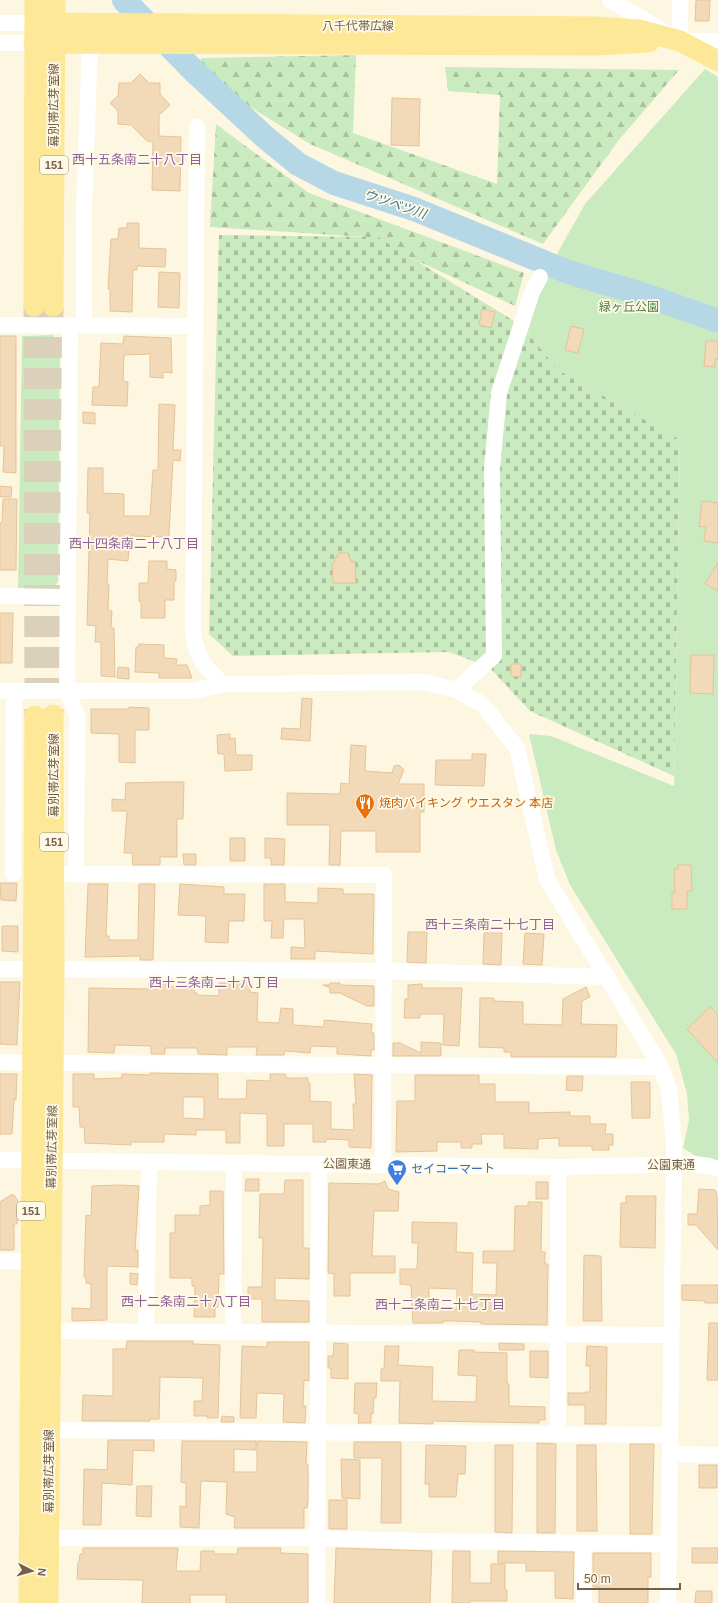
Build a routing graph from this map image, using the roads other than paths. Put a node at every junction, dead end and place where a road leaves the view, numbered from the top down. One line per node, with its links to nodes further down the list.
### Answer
1 (35, 0): 6 (main road, 幕別帯広芽室線 / 151)
2 (55, 0): 6 (main road, 幕別帯広芽室線 / 151)
3 (610, 0): 7 (street)
4 (680, 0): 7 (street)
5 (0, 23): 6 (street)
6 (45, 33): 7 (main road, 八千代帯広線); 9 (street); 10 (main road, 八千代帯広線); 14 (main road, 幕別帯広芽室線 / 151)
7 (680, 41): 8 (street); 10 (main road, 八千代帯広線); 11 (main road, 八千代帯広線)
8 (718, 41)
9 (0, 42)
10 (90, 42): 16 (street)
11 (718, 61)
12 (197, 127): 17 (street)
13 (540, 277): 21 (street)
14 (43, 306)
15 (0, 325): 16 (street)
16 (77, 325): 17 (street); 19 (street)
17 (195, 326): 20 (street)
18 (0, 596): 19 (street)
19 (67, 598): 23 (street)
20 (223, 684): 21 (street); 23 (street)
21 (456, 690): 32 (street)
22 (7, 691): 23 (street); 25 (street)
23 (67, 691): 28 (street)
24 (44, 716): 27 (main road, 幕別帯広芽室線 / 151)
25 (6, 782): 26 (street)
26 (7, 874): 27 (street)
27 (45, 874): 28 (street); 30 (main road, 幕別帯広芽室線 / 151)
28 (76, 875): 31 (street)
29 (0, 969): 30 (street)
30 (44, 969): 31 (street); 34 (main road, 幕別帯広芽室線 / 151); 35 (main road, 幕別帯広芽室線 / 151)
31 (384, 972): 32 (street); 36 (street)
32 (608, 977): 37 (street)
33 (0, 1062): 34 (street)
34 (32, 1063): 39 (main road, 幕別帯広芽室線 / 151)
35 (53, 1063): 36 (street); 39 (main road, 幕別帯広芽室線 / 151)
36 (384, 1065): 37 (street); 43 (street)
37 (661, 1067): 44 (street)
38 (0, 1160): 39 (street, 公園東通)
39 (42, 1161): 40 (street, 公園東通); 48 (main road, 幕別帯広芽室線 / 151)
40 (149, 1162): 41 (street, 公園東通); 50 (street)
41 (234, 1164): 42 (street, 公園東通); 51 (street)
42 (319, 1164): 43 (street, 公園東通); 52 (street)
43 (383, 1165): 45 (street, 公園東通)
44 (673, 1165): 45 (street, 公園東通); 46 (street, 公園東通); 54 (street)
45 (558, 1166): 53 (street)
46 (718, 1170)
47 (0, 1261): 48 (street)
48 (40, 1261): 49 (main road, 幕別帯広芽室線 / 151)
49 (40, 1331): 50 (street); 55 (main road, 幕別帯広芽室線 / 151)
50 (146, 1332): 51 (street)
51 (233, 1332): 52 (street)
52 (319, 1333): 53 (street); 56 (street)
53 (557, 1335): 54 (street); 57 (street)
54 (670, 1335): 58 (street)
55 (39, 1430): 56 (street); 61 (main road, 幕別帯広芽室線 / 151); 65 (main road, 幕別帯広芽室線 / 151)
56 (319, 1432): 57 (street); 62 (street)
57 (558, 1433): 58 (street)
58 (669, 1435): 59 (street)
59 (670, 1454): 60 (street); 64 (street)
60 (718, 1455)
61 (48, 1538): 62 (street); 66 (main road, 幕別帯広芽室線 / 151)
62 (318, 1538): 63 (street); 67 (street)
63 (583, 1543): 64 (street); 68 (street)
64 (668, 1544): 69 (street)
65 (29, 1603)
66 (48, 1603)
67 (317, 1603)
68 (584, 1603)
69 (668, 1603)

